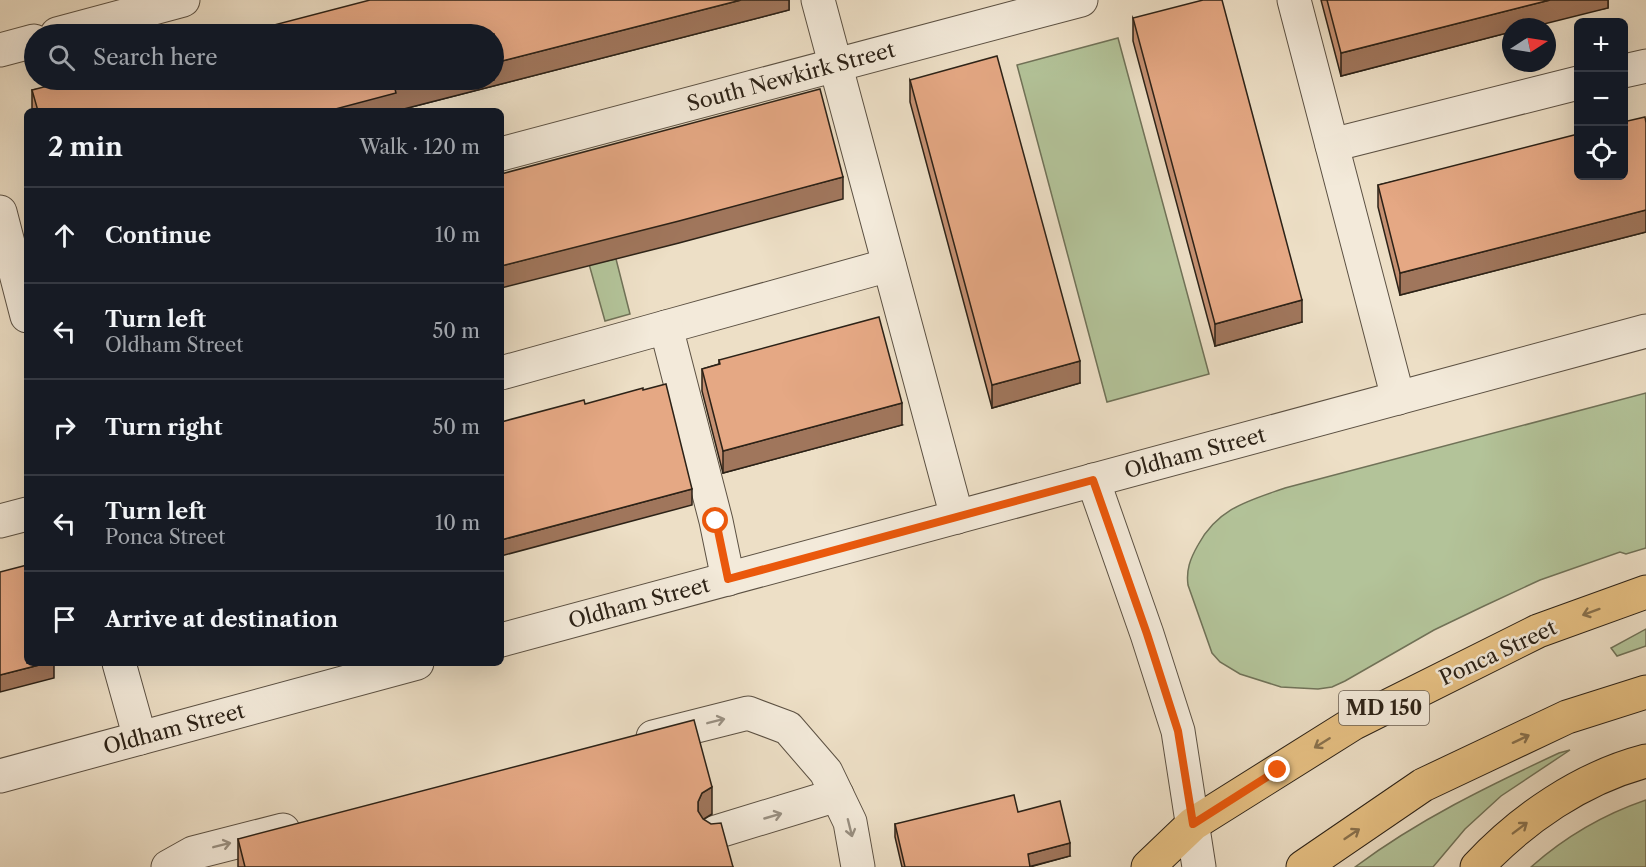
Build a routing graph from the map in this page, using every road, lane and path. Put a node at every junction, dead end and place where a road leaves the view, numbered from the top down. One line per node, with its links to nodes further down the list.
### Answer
1 (183, 0): 5 (street)
2 (818, 0): 8 (street)
3 (1081, 0): 8 (street, South Newkirk Street)
4 (1294, 0): 12 (street)
5 (94, 24)
6 (24, 44): 7 (street)
7 (0, 50)
8 (835, 66): 13 (street, South Newkirk Street); 15 (street)
9 (1646, 66): 10 (street)
10 (1628, 71)
11 (1574, 84): 12 (street)
12 (1332, 145): 21 (street)
13 (504, 153)
14 (0, 212): 16 (street)
15 (888, 265): 18 (street); 24 (street)
16 (15, 282): 17 (street)
17 (24, 308)
18 (666, 327): 20 (street); 26 (street)
19 (1646, 331): 21 (street, Oldham Street)
20 (504, 372)
21 (1398, 398): 22 (street, Oldham Street)
22 (1093, 480): 24 (street, Oldham Street); 38 (street)
23 (24, 515): 25 (street)
24 (957, 517): 26 (street, Oldham Street)
25 (0, 521)
26 (728, 579): 28 (street, Oldham Street)
27 (1646, 592): 38 (main road, Ponca Street / MD 150, one-way to 38)
28 (504, 639)
29 (120, 666): 32 (street)
30 (406, 666): 32 (street, Oldham Street)
31 (1646, 692): 44 (main road, one-way to 31)
32 (140, 738): 35 (street, Oldham Street)
33 (621, 745): 36 (street, one-way to 36)
34 (1646, 761): 45 (main road, one-way to 34)
35 (0, 776)
36 (837, 795): 39 (street, one-way to 36); 41 (street, one-way to 41)
37 (309, 824): 40 (street, one-way to 37)
38 (1193, 824): 42 (main road, Ponca Street / MD 150); 43 (street)
39 (716, 832)
40 (168, 867)
41 (858, 867)
42 (1148, 867)
43 (1199, 867)
44 (1303, 867)
45 (1477, 867)

